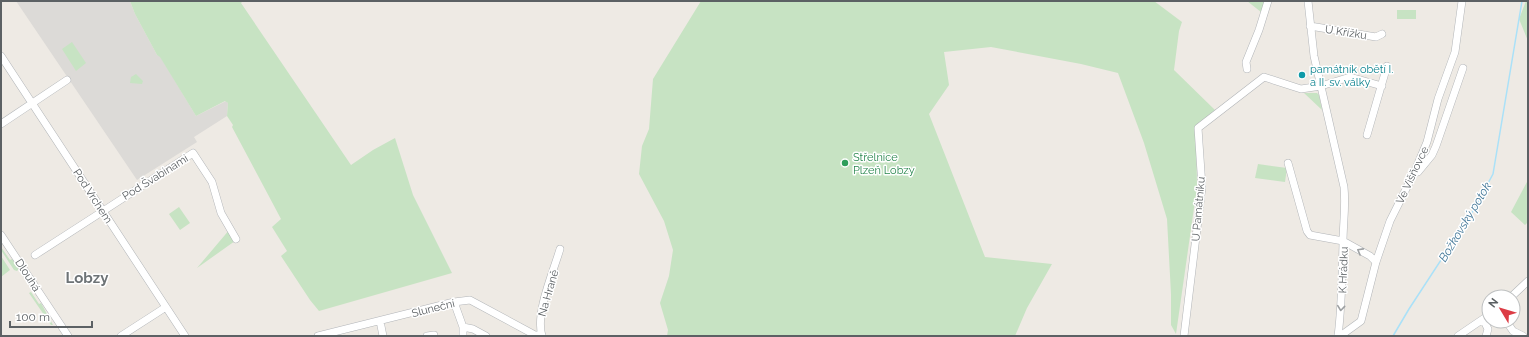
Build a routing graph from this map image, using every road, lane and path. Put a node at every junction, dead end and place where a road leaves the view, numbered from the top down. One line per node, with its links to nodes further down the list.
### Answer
1 (1268, 1): 9 (street)
2 (1308, 1): 4 (street)
3 (1462, 1): 17 (street, Ve Višňovce)
4 (1310, 26): 5 (street, U Křížku); 11 (street)
5 (1382, 34)
6 (1, 56): 13 (street, Pod Vrchem)
7 (1388, 66): 12 (street)
8 (1463, 68): 17 (street)
9 (1247, 69)
10 (67, 80): 13 (street)
11 (1321, 86): 12 (street); 21 (street); 41 (street, U Památníku)
12 (1382, 86): 15 (street)
13 (32, 103): 14 (street); 18 (street, Pod Vrchem)
14 (1, 124)
15 (1367, 135)
16 (1288, 163): 21 (street)
17 (1414, 173): 24 (street, Ve Višňovce)
18 (103, 210): 20 (street, Pod Švabinami); 23 (street, Pod Švabinami); 28 (street, Pod Vrchem)
19 (1, 234): 34 (street, Dlouhá)
20 (236, 239)
21 (1343, 241): 24 (street, K Hrádku, one-way to 21); 42 (street, K Hrádku, one-way to 42)
22 (560, 249): 33 (street, Na Hraně)
23 (35, 255)
24 (1376, 262): 42 (street, Ve Višňovce)
25 (1528, 281): 26 (street)
26 (1520, 289)
27 (454, 302): 30 (street, Sluneční); 31 (street); 33 (street, Sluneční)
28 (166, 307): 35 (street); 36 (street, Pod Vrchem)
29 (1481, 320): 43 (street)
30 (380, 321): 37 (street, Sluneční); 38 (street)
31 (464, 327): 39 (street); 40 (street)
32 (1512, 329): 44 (street)
33 (542, 335)
34 (68, 336)
35 (121, 336)
36 (185, 336)
37 (318, 336)
38 (383, 336)
39 (463, 336)
40 (486, 336)
41 (1184, 336)
42 (1338, 336)
43 (1458, 336)
44 (1522, 336)

